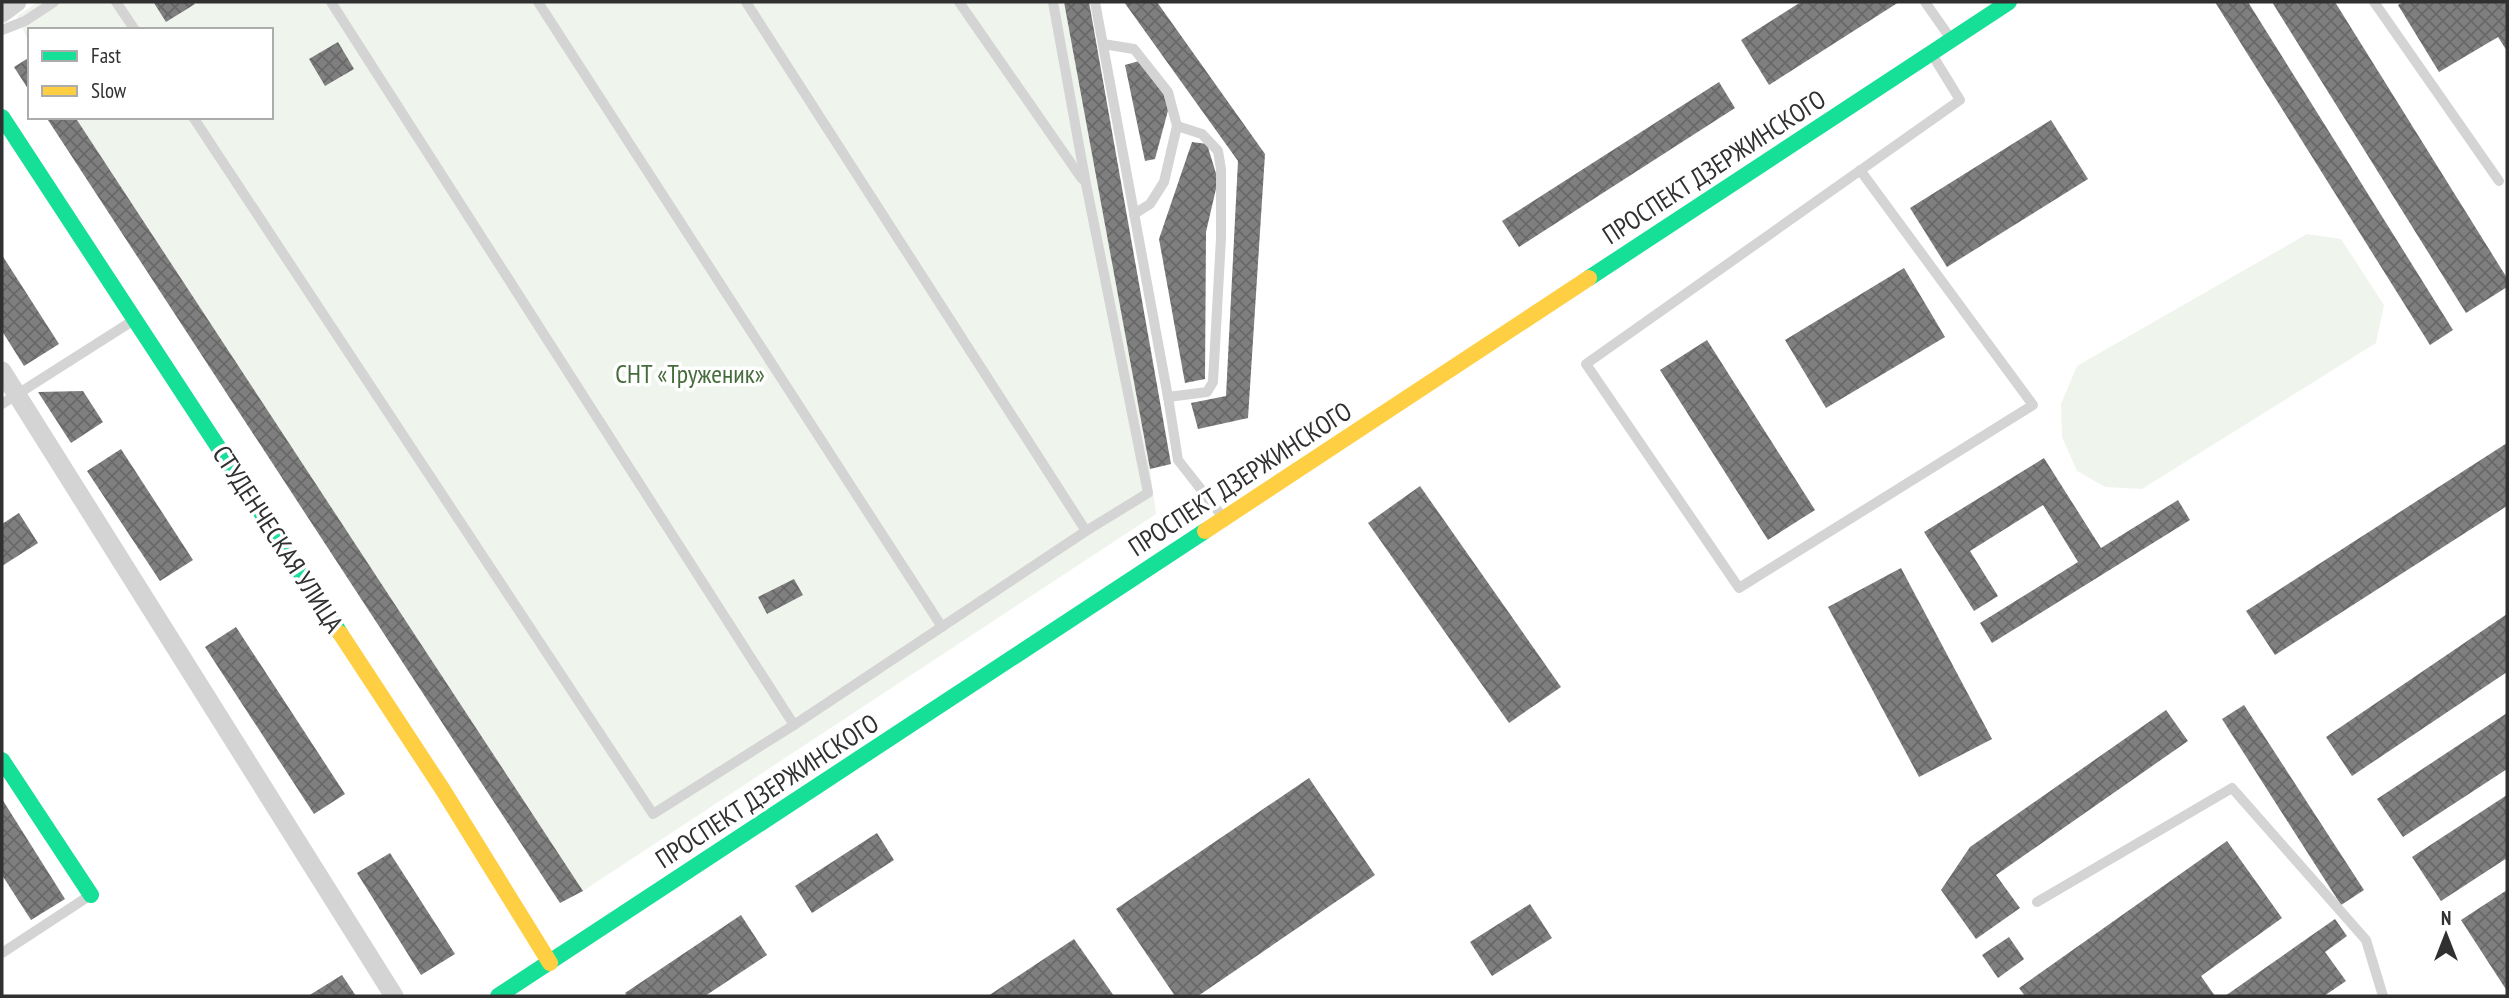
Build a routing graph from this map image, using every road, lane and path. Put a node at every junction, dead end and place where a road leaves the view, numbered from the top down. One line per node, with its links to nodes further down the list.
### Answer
1 (18, 2): 13 (street)
2 (54, 2): 15 (lane)
3 (116, 2): 14 (lane)
4 (331, 2): 33 (lane)
5 (538, 2): 32 (lane)
6 (746, 2): 31 (lane)
7 (959, 2): 24 (lane)
8 (1053, 2): 24 (lane)
9 (1095, 2): 17 (lane)
10 (1925, 2): 16 (lane)
11 (2009, 2): 16 (main road, ПРОСПЕКТ ДЗЕРЖИНСКОГО)
12 (2374, 2): 23 (lane)
13 (2, 13)
14 (134, 28)
15 (2, 30)
16 (1952, 39): 18 (main road, ПРОСПЕКТ ДЗЕРЖИНСКОГО)
17 (1103, 44): 21 (lane); 25 (lane)
18 (1931, 53): 22 (lane); 30 (main road, ПРОСПЕКТ ДЗЕРЖИНСКОГО)
19 (2, 117): 26 (main road, СТУДЕНЧЕСКАЯ УЛИЦА)
20 (193, 119): 33 (lane)
21 (1177, 126): 25 (lane); 28 (lane)
22 (1860, 170): 22 (lane)
23 (2499, 181)
24 (1086, 184): 31 (lane)
25 (1134, 214): 28 (lane)
26 (135, 320): 29 (lane); 38 (main road, СТУДЕНЧЕСКАЯ УЛИЦА)
27 (2, 371): 29 (street)
28 (1168, 397): 30 (lane)
29 (9, 400): 39 (street)
30 (1224, 519): 38 (main road, ПРОСПЕКТ ДЗЕРЖИНСКОГО)
31 (1086, 531): 32 (lane)
32 (942, 627): 33 (lane)
33 (794, 725)
34 (2, 760): 35 (main road)
35 (92, 895): 37 (lane)
36 (2037, 902): 41 (lane)
37 (2, 953)
38 (550, 963): 40 (main road, ПРОСПЕКТ ДЗЕРЖИНСКОГО)
39 (394, 996)
40 (498, 996)
41 (2383, 996)

